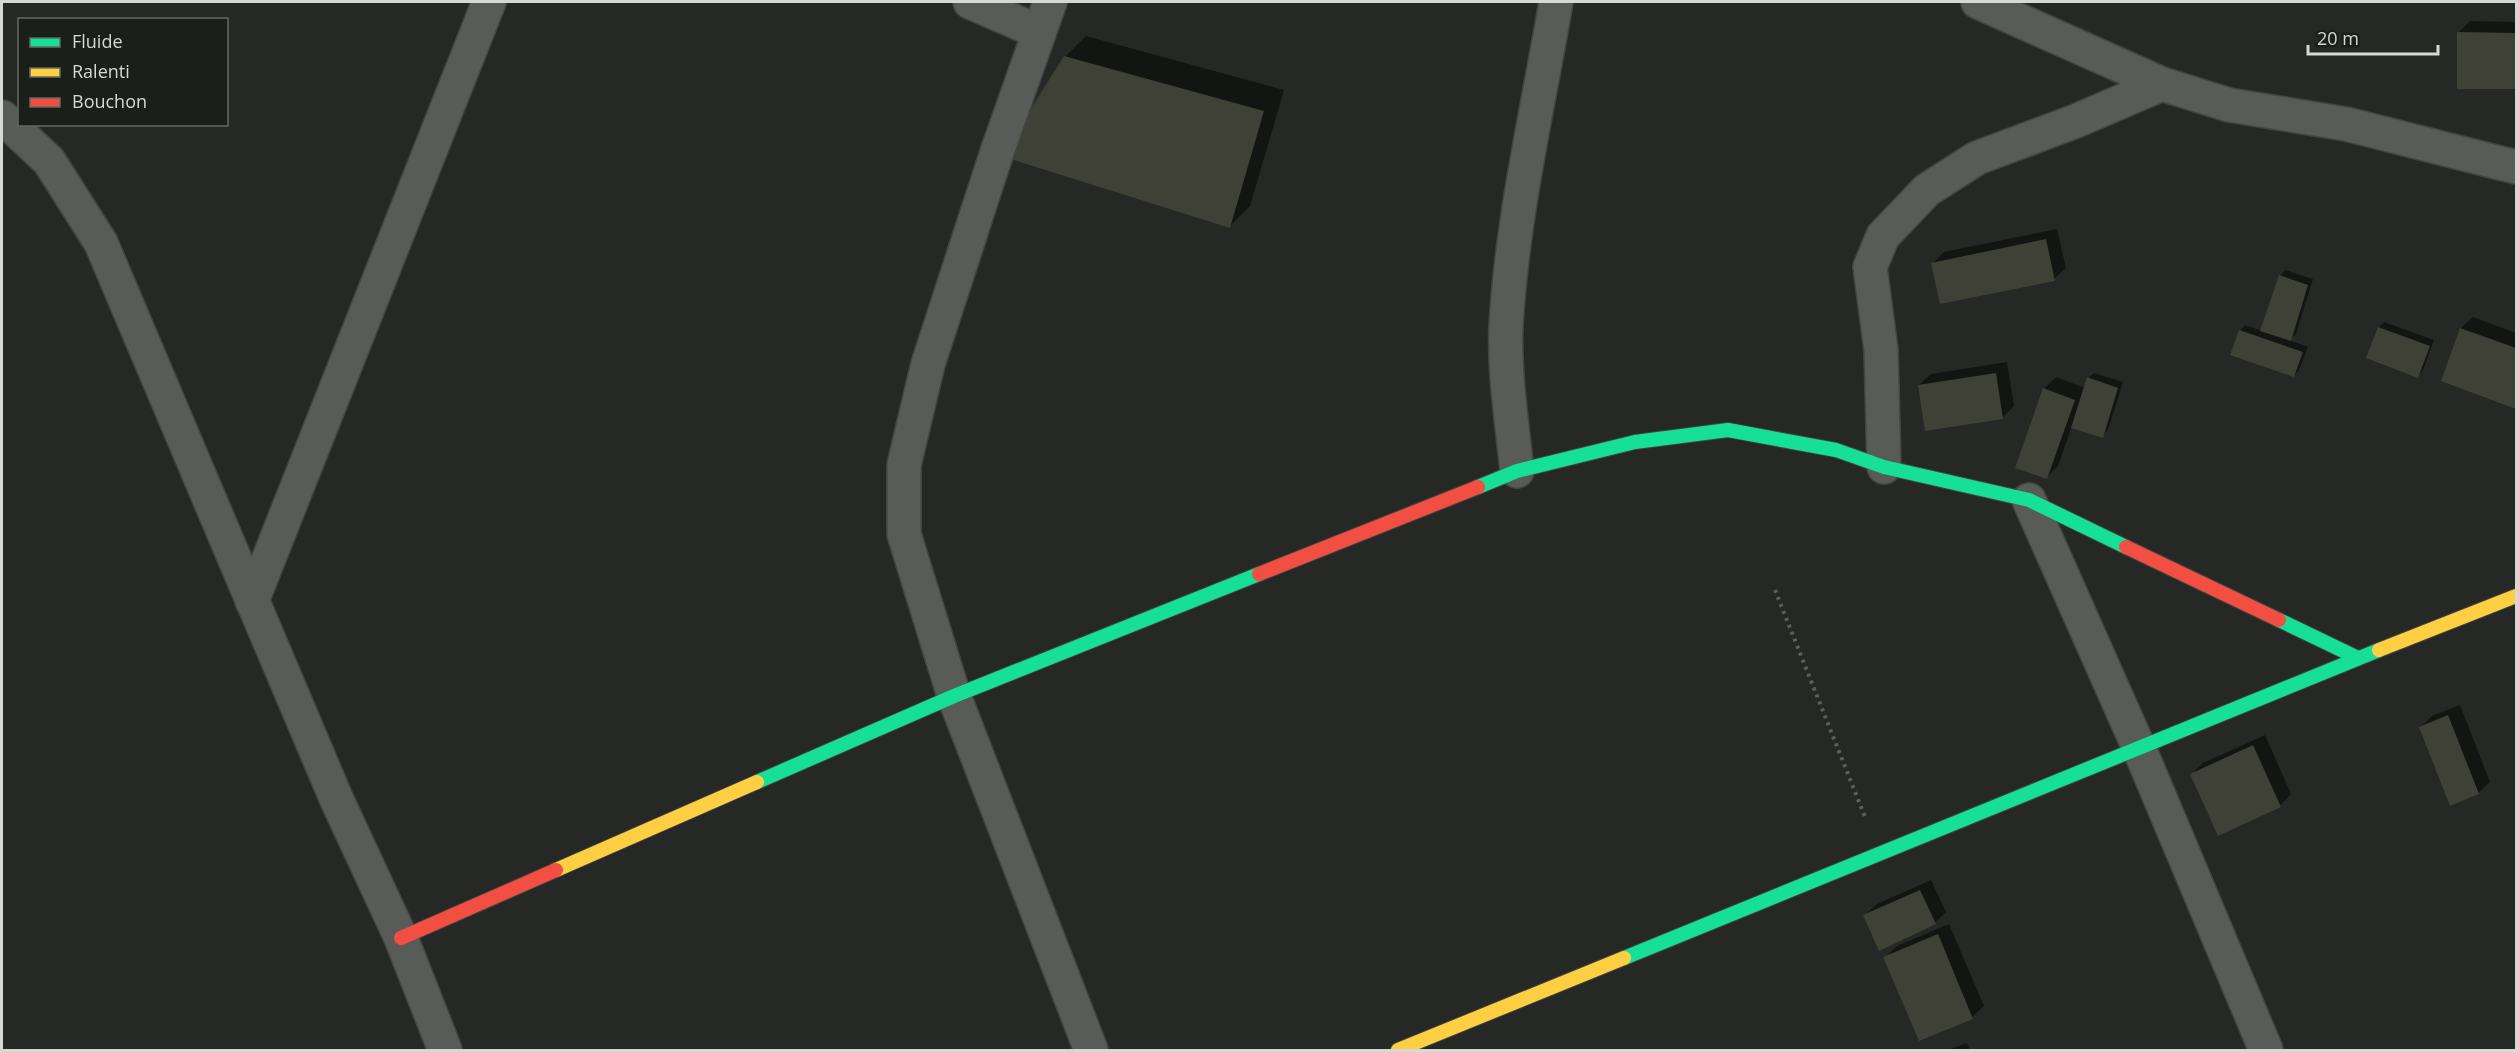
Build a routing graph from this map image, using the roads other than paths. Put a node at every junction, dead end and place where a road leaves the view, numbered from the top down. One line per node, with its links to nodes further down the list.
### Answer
1 (489, 2): 14 (street)
2 (970, 2): 6 (street)
3 (1050, 2): 6 (street)
4 (1556, 2): 11 (street)
5 (1978, 2): 7 (street)
6 (1039, 32): 16 (street)
7 (2162, 84): 9 (street); 10 (street)
8 (2, 117): 14 (street)
9 (2517, 167)
10 (1884, 467): 11 (street); 12 (street)
11 (1517, 471): 16 (street)
12 (2029, 500): 15 (street); 17 (street)
13 (2517, 597): 15 (street)
14 (252, 601): 18 (street)
15 (2358, 658): 17 (street)
16 (954, 696): 18 (street); 20 (street)
17 (2139, 748): 21 (street); 22 (street)
18 (401, 938): 19 (street)
19 (445, 1050)
20 (1091, 1050)
21 (1398, 1050)
22 (2266, 1050)

